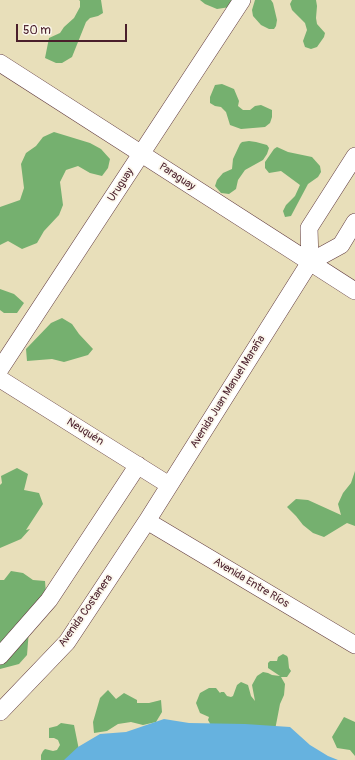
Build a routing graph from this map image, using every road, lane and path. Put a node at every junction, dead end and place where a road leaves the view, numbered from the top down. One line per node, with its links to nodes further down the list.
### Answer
1 (242, 0): 3 (street, Uruguay)
2 (0, 63): 3 (street, Paraguay)
3 (141, 154): 6 (street, Paraguay); 8 (street, Uruguay)
4 (355, 156): 6 (street)
5 (355, 222): 6 (street, Avenida Juan Manuel Maraña)
6 (310, 262): 7 (street, Paraguay); 11 (street, Avenida Juan Manuel Maraña)
7 (355, 291)
8 (0, 369)
9 (0, 379): 10 (street, Neuquén)
10 (138, 465): 11 (street, Neuquén); 14 (street)
11 (170, 485): 12 (street, Avenida Juan Manuel Maraña)
12 (147, 521): 13 (street, Avenida Entre Ríos); 15 (street, Avenida Costanera)
13 (355, 645)
14 (0, 656)
15 (0, 712)

